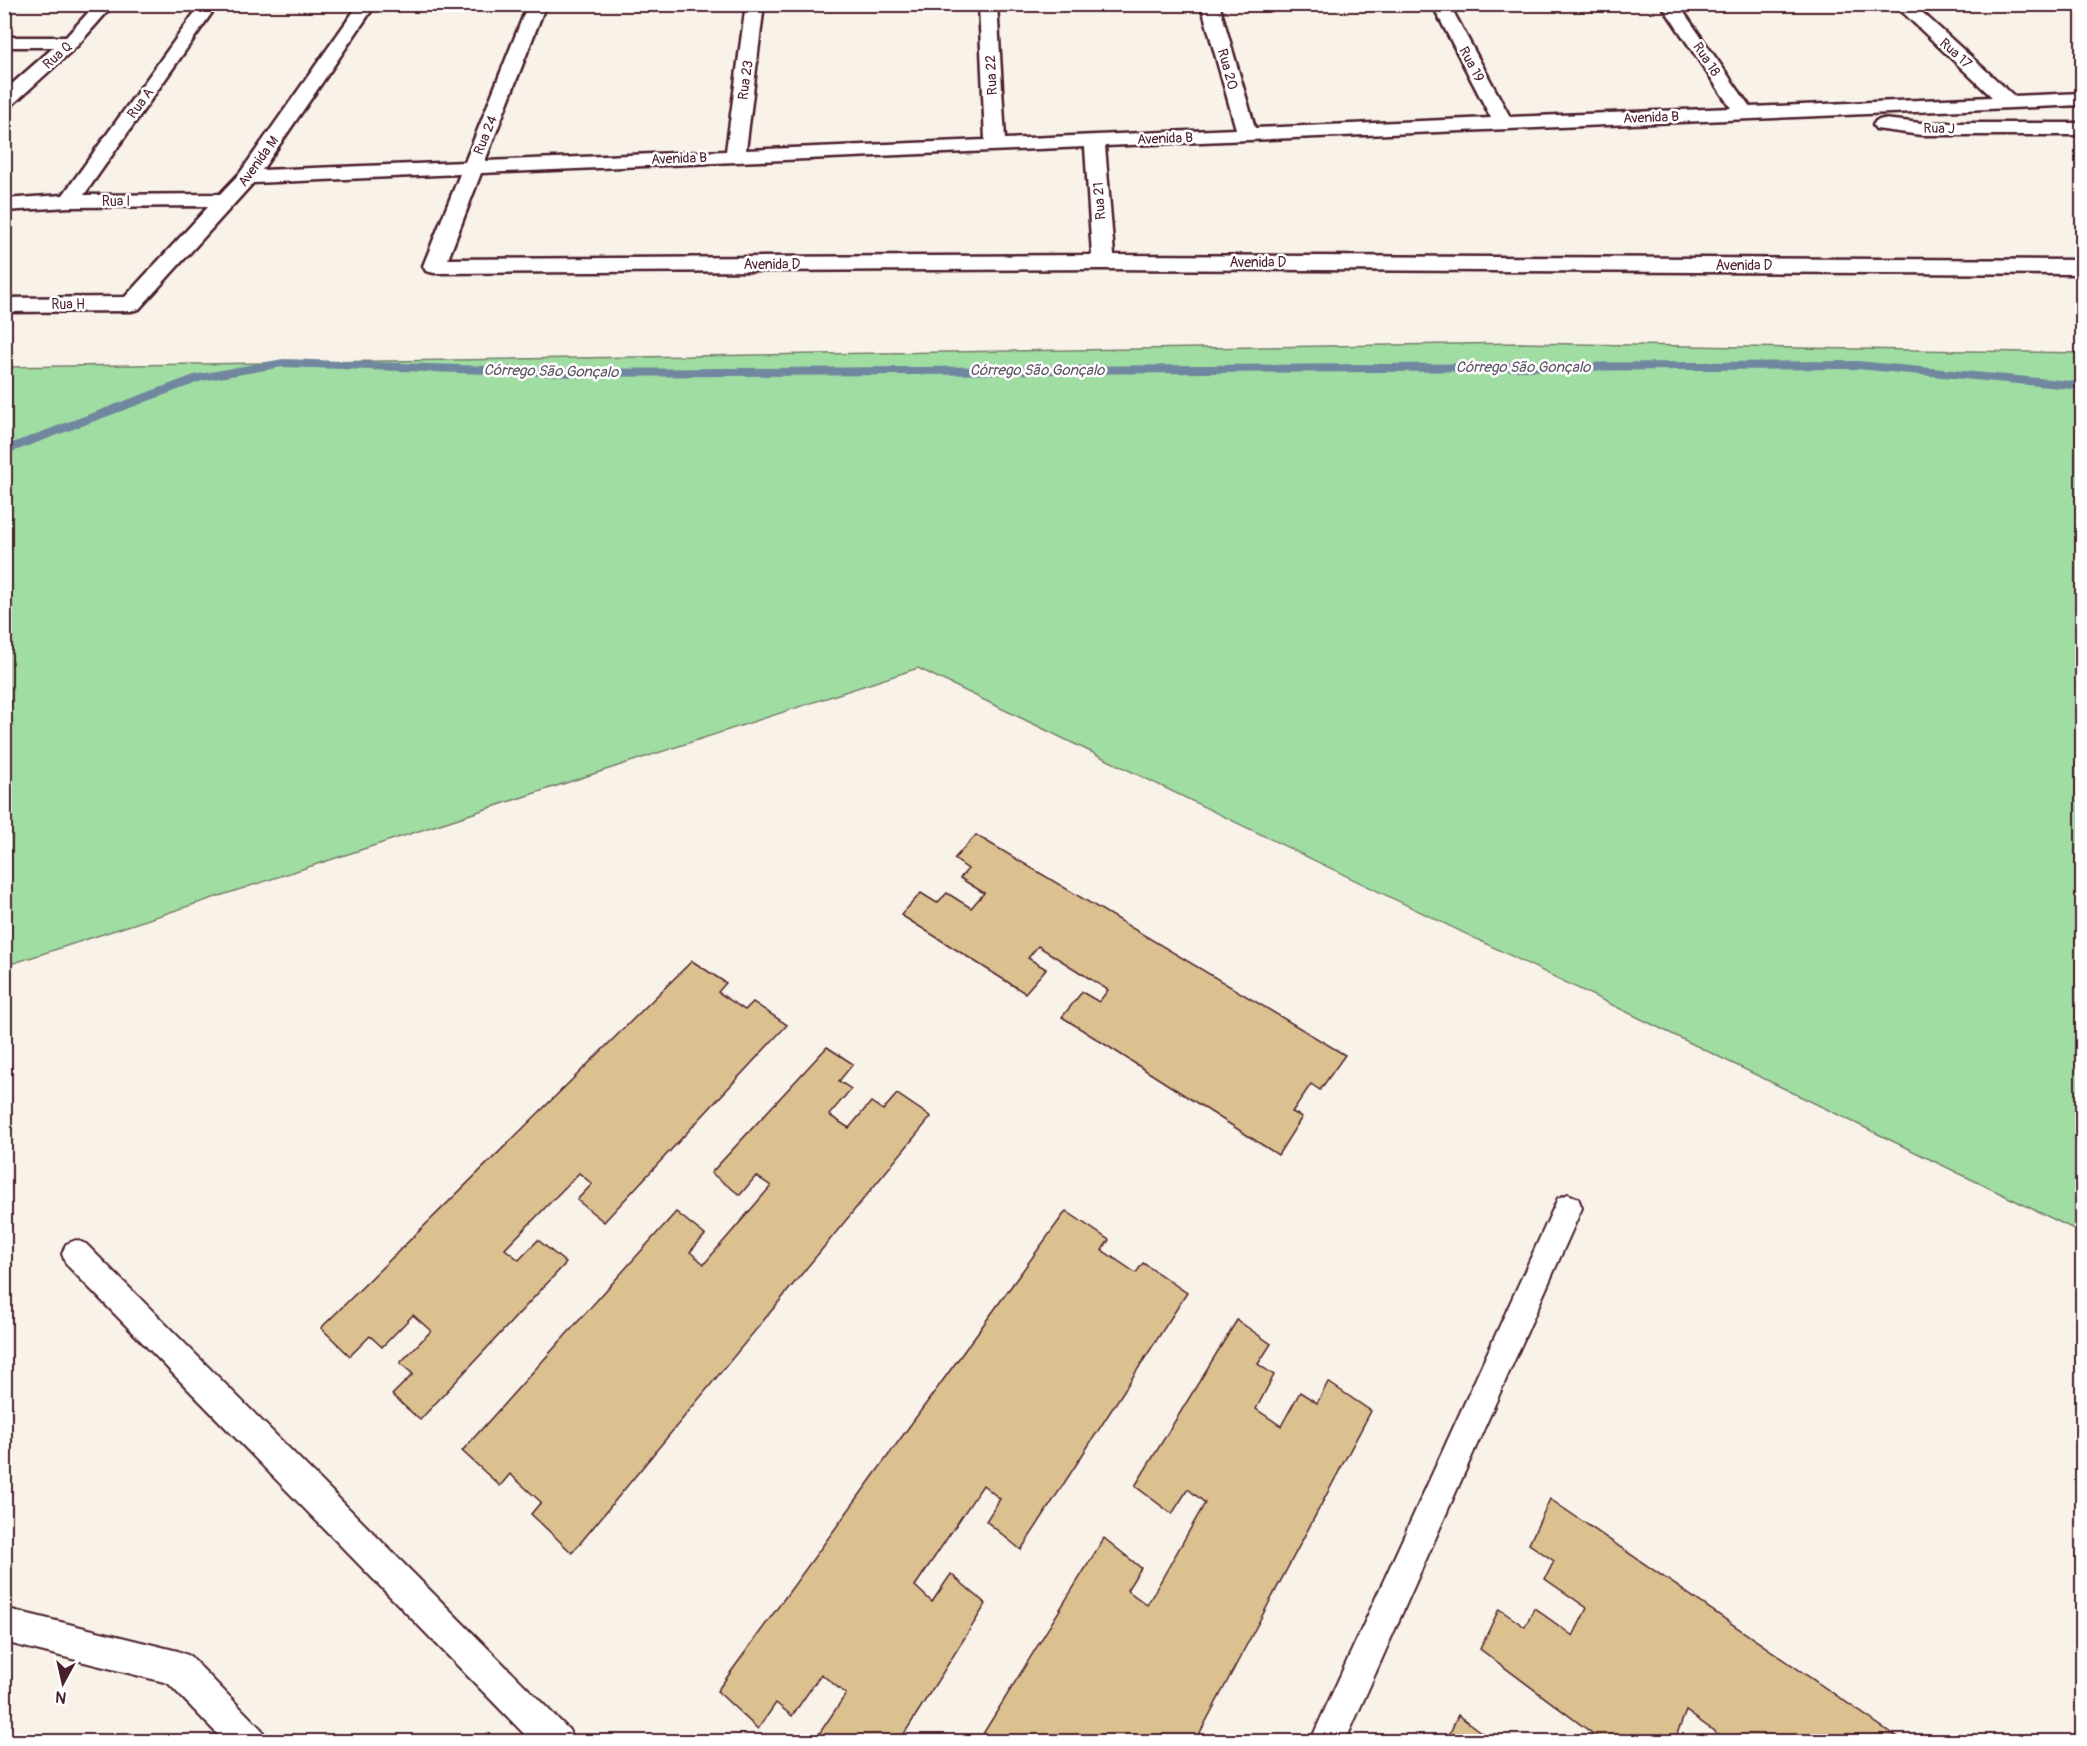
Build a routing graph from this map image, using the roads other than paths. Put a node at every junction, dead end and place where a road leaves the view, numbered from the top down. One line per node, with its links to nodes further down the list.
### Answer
1 (106, 4): 12 (street, Rua Q)
2 (210, 4): 27 (street, Rua A)
3 (368, 4): 25 (street, Avenida M)
4 (537, 4): 24 (street, Rua 24)
5 (755, 4): 23 (street, Rua 23)
6 (988, 4): 22 (street, Rua 22)
7 (1210, 4): 20 (street, Rua 20)
8 (1440, 4): 18 (street, Rua 19)
9 (1669, 4): 17 (street, Rua 18)
10 (1902, 4): 15 (street, Rua 17)
11 (4, 42): 12 (street)
12 (72, 42): 14 (street, Rua Q)
13 (2082, 99): 15 (street, Avenida B)
14 (4, 102)
15 (2009, 102): 16 (street, Avenida B)
16 (1797, 111): 17 (street, Avenida B); 19 (street, Rua J)
17 (1744, 113): 18 (street, Avenida B)
18 (1503, 123): 20 (street, Avenida B)
19 (2082, 129)
20 (1247, 134): 21 (street, Avenida B)
21 (1095, 141): 22 (street, Avenida B); 29 (street, Rua 21)
22 (995, 145): 23 (street, Avenida B)
23 (735, 156): 24 (street, Avenida B)
24 (472, 167): 25 (street, Avenida B); 30 (street, Rua 24)
25 (248, 177): 26 (street, Avenida M)
26 (228, 200): 27 (street, Rua I); 33 (street, Avenida M)
27 (69, 201): 28 (street, Rua I)
28 (4, 205)
29 (1103, 262): 30 (street, Avenida D); 31 (street, Avenida D)
30 (434, 266)
31 (2082, 267)
32 (4, 304): 33 (street, Rua H)
33 (131, 304)
34 (1568, 1208): 39 (lane)
35 (76, 1254): 38 (lane)
36 (4, 1625): 37 (lane)
37 (250, 1742)
38 (557, 1742)
39 (1327, 1742)

